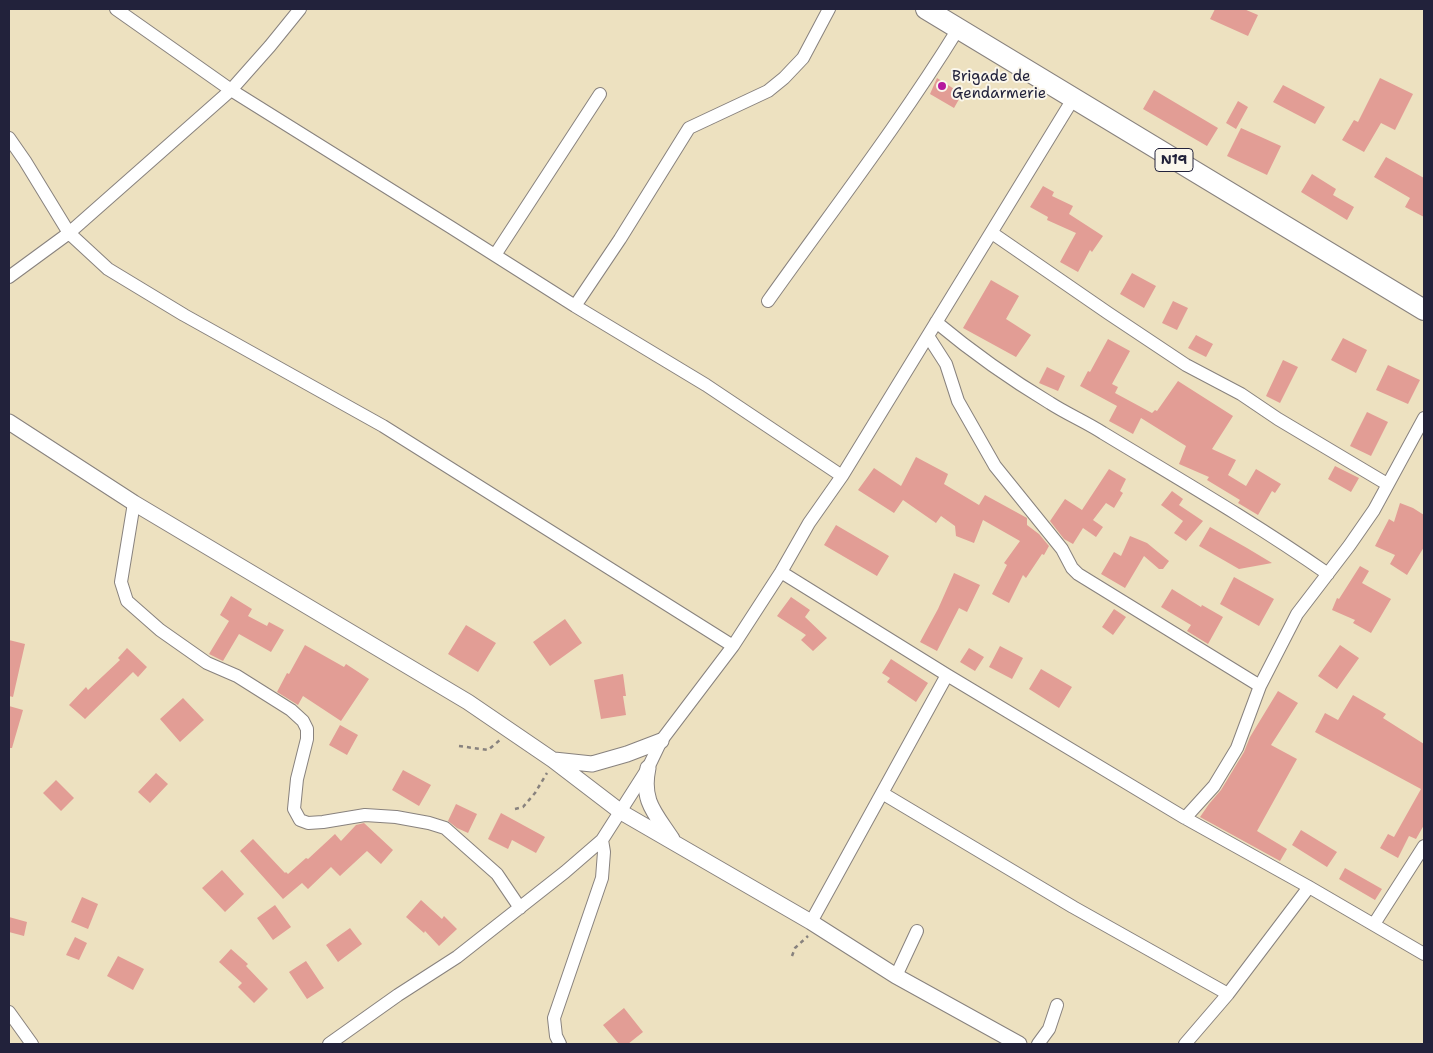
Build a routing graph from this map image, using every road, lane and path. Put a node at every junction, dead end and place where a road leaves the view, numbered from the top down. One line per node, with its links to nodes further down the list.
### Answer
1 (300, 9): 6 (street)
2 (829, 9): 15 (street)
3 (926, 9): 5 (highway, N19)
4 (122, 10): 6 (street)
5 (958, 29): 8 (highway, N19); 14 (street)
6 (231, 90): 10 (street); 12 (street)
7 (600, 94): 12 (street)
8 (1074, 99): 11 (street); 16 (highway, N19)
9 (9, 138): 10 (street)
10 (69, 233): 13 (street); 26 (street)
11 (992, 233): 17 (street); 22 (street)
12 (495, 255): 15 (street)
13 (9, 277)
14 (768, 301)
15 (575, 306): 21 (street)
16 (1424, 310)
17 (936, 322): 18 (street); 25 (street)
18 (928, 336): 21 (street); 28 (street)
19 (1424, 418): 22 (street)
20 (9, 422): 23 (street)
21 (842, 476): 24 (street)
22 (1387, 484): 25 (street)
23 (134, 503): 29 (street); 42 (street)
24 (782, 572): 26 (street); 27 (street)
25 (1328, 574): 28 (street)
26 (733, 646): 30 (street)
27 (947, 675): 34 (street); 37 (street)
28 (1260, 686): 37 (street)
29 (510, 731): 31 (path); 32 (street)
30 (661, 741): 32 (street); 33 (street)
31 (459, 746)
32 (554, 760): 35 (path); 36 (street)
33 (648, 768): 36 (street); 39 (street)
34 (882, 793): 43 (street); 49 (street)
35 (516, 809)
36 (621, 812): 38 (street); 39 (street)
37 (1185, 818): 41 (street)
38 (602, 840): 42 (street); 55 (street)
39 (675, 842): 43 (street)
40 (1424, 846): 44 (street)
41 (1308, 887): 44 (street); 49 (street)
42 (520, 908): 54 (street)
43 (814, 924): 47 (path); 48 (street)
44 (1374, 924): 46 (street)
45 (917, 931): 48 (street)
46 (1424, 954)
47 (792, 956)
48 (896, 976): 52 (street)
49 (1228, 994): 58 (street)
50 (1057, 1005): 57 (street)
51 (9, 1012): 53 (street)
52 (1002, 1040): 56 (street)
53 (32, 1044)
54 (329, 1044)
55 (560, 1044)
56 (1019, 1044)
57 (1038, 1044)
58 (1184, 1044)

